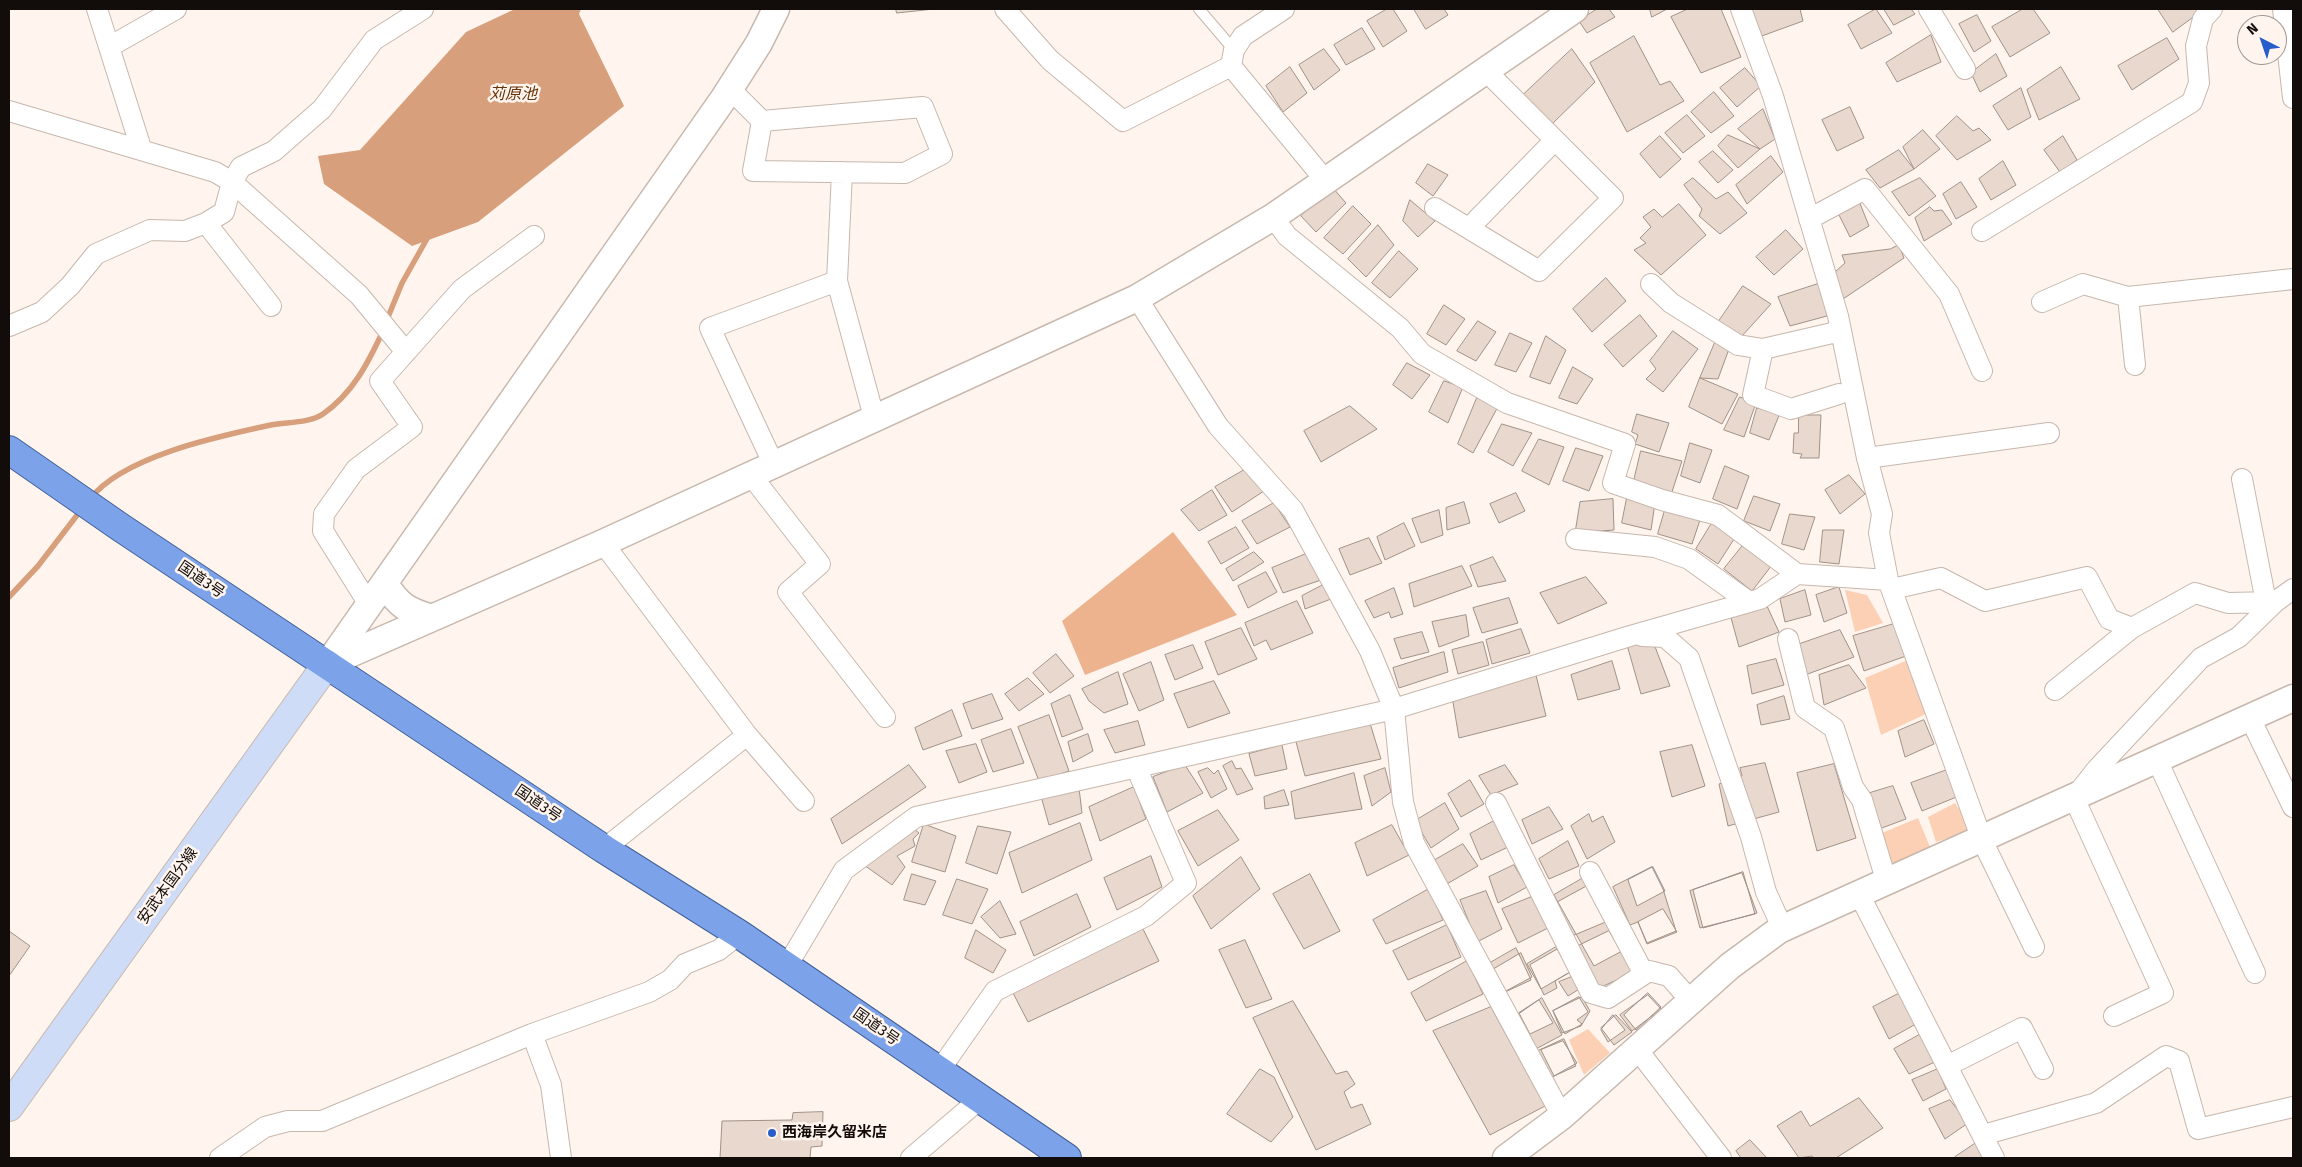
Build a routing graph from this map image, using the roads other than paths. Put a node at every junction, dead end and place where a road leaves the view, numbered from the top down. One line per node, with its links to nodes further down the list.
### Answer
1 (97, 9): 13 (street)
2 (176, 9): 13 (street)
3 (422, 9): 25 (street)
4 (776, 9): 17 (street)
5 (1005, 9): 14 (street)
6 (1199, 9): 14 (lane)
7 (1284, 9): 14 (street)
8 (1575, 9): 16 (street)
9 (1741, 9): 28 (street)
10 (1930, 9): 15 (street)
11 (2212, 9): 31 (street)
12 (2283, 9): 18 (street)
13 (109, 47): 22 (street)
14 (1232, 58): 24 (street)
15 (1965, 69)
16 (1485, 70): 21 (street); 24 (street)
17 (730, 89): 20 (street); 57 (street)
18 (2293, 98)
19 (9, 111): 22 (street)
20 (762, 121): 23 (street); 23 (street)
21 (1555, 140): 30 (street); 30 (street)
22 (141, 148): 25 (street)
23 (842, 172): 34 (street)
24 (1325, 180): 27 (street)
25 (232, 182): 29 (street); 43 (street)
26 (1435, 208): 30 (street)
27 (1273, 217): 37 (street); 56 (street)
28 (1809, 219): 41 (street); 45 (street)
29 (206, 223): 39 (street); 40 (street)
30 (1469, 228)
31 (1982, 231)
32 (534, 236): 43 (street)
33 (2293, 279): 36 (street)
34 (837, 282): 47 (street); 51 (street)
35 (1651, 284): 42 (street)
36 (2128, 297): 38 (street); 44 (street)
37 (1137, 298): 47 (street); 70 (street)
38 (2042, 302)
39 (271, 306)
40 (9, 326)
41 (1841, 331): 42 (street); 50 (street)
42 (1763, 349): 46 (street)
43 (406, 352): 62 (street)
44 (2135, 365)
45 (1982, 371)
46 (1839, 394)
47 (874, 417): 51 (street)
48 (2049, 433): 50 (street)
49 (9, 450): 67 (highway, 国道3号)
50 (1867, 458): 58 (street)
51 (773, 463): 52 (street)
52 (750, 474): 55 (street); 71 (street)
53 (2242, 479): 61 (street)
54 (1576, 539): 60 (street)
55 (603, 543): 63 (street); 73 (street)
56 (1797, 574): 58 (street); 60 (street)
57 (385, 584): 62 (street); 63 (street)
58 (1890, 584): 64 (street); 80 (street)
59 (2293, 589): 61 (street)
60 (1749, 602): 65 (street)
61 (2270, 602): 64 (street); 76 (street)
62 (370, 606): 67 (street)
63 (432, 618): 67 (street)
64 (2132, 628): 68 (street)
65 (1630, 636): 70 (street); 85 (street)
66 (1788, 639): 83 (street)
67 (327, 664): 81 (highway, 国道3号); 99 (main road, 安武本国分線)
68 (2055, 690)
69 (2293, 698): 72 (street)
70 (1394, 709): 75 (street); 101 (street)
71 (885, 717)
72 (2250, 718): 74 (street); 79 (street)
73 (747, 734): 77 (street); 81 (street)
74 (2157, 760): 76 (street); 89 (street)
75 (1136, 767): 88 (street); 97 (street)
76 (2074, 798): 80 (street); 92 (street)
77 (804, 801)
78 (1496, 803): 90 (street)
79 (2293, 807)
80 (1982, 840): 83 (street); 87 (street)
81 (604, 849): 86 (highway, 国道3号)
82 (1590, 872): 90 (street)
83 (1887, 883): 84 (street)
84 (1860, 896): 85 (street); 95 (street)
85 (1779, 930): 91 (street)
86 (739, 934): 88 (highway, 国道3号); 93 (street)
87 (2034, 947)
88 (787, 966): 97 (highway, 国道3号)
89 (2255, 973)
90 (1644, 974): 91 (street)
91 (1691, 1001): 94 (street)
92 (2114, 1016)
93 (532, 1034): 103 (street); 104 (street)
94 (1637, 1049): 101 (street); 108 (street)
95 (1947, 1066): 96 (street); 102 (street)
96 (2043, 1069)
97 (939, 1071): 98 (highway, 国道3号)
98 (980, 1099): 105 (street); 106 (highway, 国道3号)
99 (9, 1107)
100 (2293, 1107): 102 (street)
101 (1562, 1116): 107 (street)
102 (1982, 1135): 109 (street)
103 (220, 1158)
104 (560, 1158)
105 (911, 1158)
106 (1067, 1158)
107 (1506, 1158)
108 (1721, 1158)
109 (1994, 1158)

